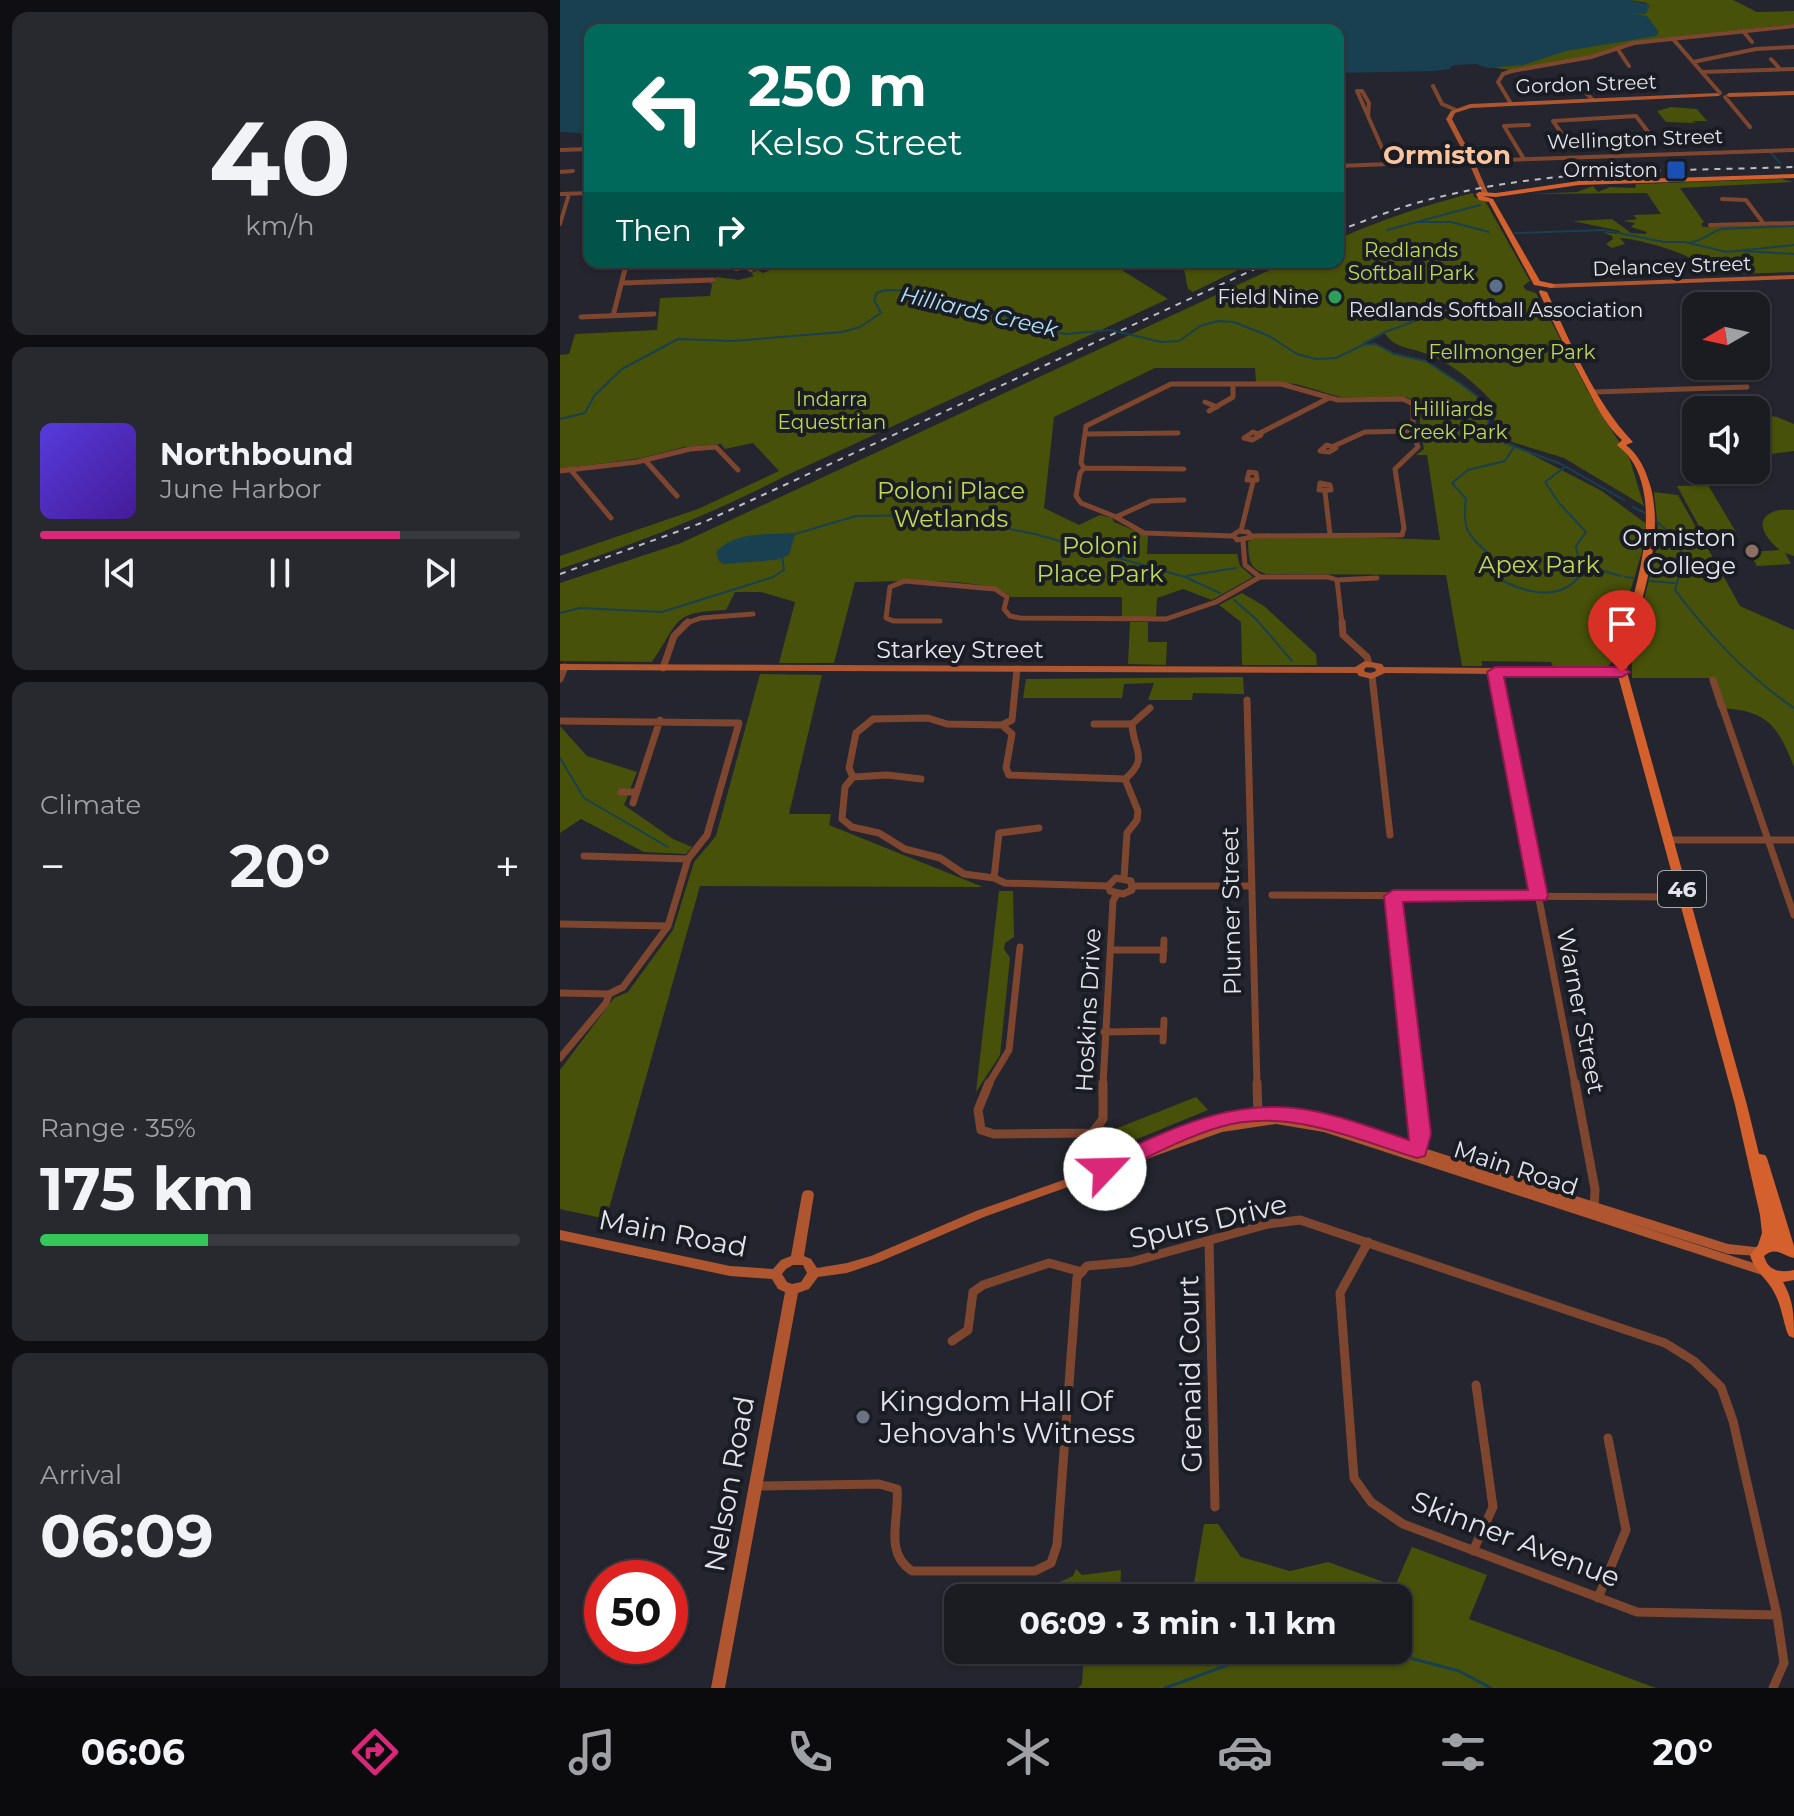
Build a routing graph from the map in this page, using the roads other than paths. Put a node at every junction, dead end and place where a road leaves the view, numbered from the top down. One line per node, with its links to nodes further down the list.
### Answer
1 (1794, 26): 2 (street)
2 (1743, 31): 3 (street); 4 (street)
3 (1673, 39): 6 (street); 8 (street)
4 (1752, 42)
5 (1794, 47): 8 (street)
6 (1617, 48): 9 (street); 18 (street)
7 (1771, 59): 10 (street)
8 (1693, 62): 12 (street)
9 (1629, 66)
10 (1780, 69): 11 (street); 12 (street)
11 (1794, 69)
12 (1702, 72): 16 (street)
13 (1433, 86): 19 (street)
14 (1581, 88): 17 (street)
15 (1794, 93): 16 (street, Gordon Street)
16 (1722, 95): 17 (street, Gordon Street); 22 (street)
17 (1592, 99): 18 (street, Gordon Street)
18 (1510, 102): 19 (street, Gordon Street)
19 (1456, 110): 28 (street)
20 (1368, 116): 20 (street); 29 (street)
21 (1529, 125): 27 (street)
22 (1750, 127)
23 (1569, 144): 23 (street)
24 (584, 148): 25 (street)
25 (560, 150)
26 (1794, 150): 27 (street, Wellington Street)
27 (1524, 159): 28 (street, Wellington Street)
28 (1470, 161): 29 (street, Wellington Street); 37 (street)
29 (1389, 164): 30 (street, Wellington Street)
30 (1344, 166)
31 (575, 171): 32 (street)
32 (560, 172)
33 (1794, 176): 37 (main road)
34 (584, 193): 36 (street)
35 (560, 194): 36 (street)
36 (569, 194): 40 (street)
37 (1491, 196): 49 (main road, 46)
38 (1722, 199): 41 (street)
39 (1794, 223): 41 (street)
40 (560, 224)
41 (1764, 224): 42 (street)
42 (1710, 225)
43 (626, 268): 48 (street)
44 (748, 268): 45 (street)
45 (736, 269)
46 (1794, 277): 49 (street, Delancey Street)
47 (713, 280): 48 (street)
48 (622, 283): 51 (street)
49 (1547, 289): 55 (main road, 46)
50 (654, 314): 51 (street)
51 (613, 316): 52 (street)
52 (581, 317)
53 (1233, 386): 56 (street); 58 (street); 63 (street)
54 (1747, 387): 55 (street)
55 (1594, 392): 93 (main road, 46)
56 (1330, 398): 60 (street); 62 (street)
57 (1205, 402): 58 (street)
58 (1217, 407): 59 (street)
59 (1209, 411)
60 (1413, 431): 64 (street); 78 (street)
61 (1178, 433): 63 (street)
62 (1260, 433)
63 (1087, 434): 66 (street)
64 (1334, 446)
65 (645, 460): 68 (street); 69 (street); 73 (street)
66 (1084, 468): 67 (street); 75 (street)
67 (1184, 468)
68 (570, 469): 70 (street); 76 (street)
69 (738, 470)
70 (560, 471)
71 (1253, 482): 77 (street)
72 (1325, 492): 78 (street)
73 (677, 496)
74 (1184, 500): 75 (street)
75 (1116, 517): 79 (street)
76 (611, 518)
77 (1241, 531): 79 (street); 80 (street)
78 (1330, 534): 80 (street)
79 (1233, 536): 81 (street)
80 (1252, 536): 81 (street)
81 (1243, 541): 82 (street)
82 (1260, 577): 84 (street); 86 (street)
83 (1377, 578): 84 (street)
84 (1337, 580): 87 (street)
85 (753, 614): 89 (street)
86 (940, 621)
87 (1369, 664): 91 (street); 94 (street)
88 (562, 667): 89 (street, Starkey Street); 95 (street)
89 (663, 668): 90 (street, Starkey Street)
90 (1017, 669): 91 (street, Starkey Street); 103 (street)
91 (1359, 670): 94 (street)
92 (1495, 672): 93 (street); 94 (street); 125 (street, Warner Street)
93 (1622, 672): 112 (main road, 46)
94 (1377, 673): 111 (street)
95 (560, 679)
96 (1713, 680): 113 (street)
97 (1247, 700): 121 (street, Plumer Street)
98 (1150, 708): 102 (street)
99 (660, 720): 100 (street); 108 (street); 116 (street)
100 (560, 721)
101 (1094, 724): 102 (street)
102 (1132, 724): 106 (street)
103 (1002, 725): 104 (street); 106 (street)
104 (853, 777): 105 (street); 117 (street)
105 (921, 779)
106 (1125, 779): 118 (street)
107 (621, 792): 108 (street)
108 (636, 792): 109 (street)
109 (633, 803)
110 (1039, 828): 117 (street)
111 (1390, 835)
112 (1669, 840): 113 (street); 126 (main road, 46)
113 (1770, 840): 114 (street); 127 (street)
114 (1794, 840)
115 (584, 856): 116 (street)
116 (688, 859): 129 (street)
117 (994, 878): 119 (street)
118 (1124, 878): 119 (street); 120 (street)
119 (1108, 886): 122 (street)
120 (1134, 886): 121 (street); 122 (street)
121 (1250, 886): 143 (street, Plumer Street)
122 (1117, 894): 132 (street, Hoskins Drive)
123 (1272, 895): 124 (street)
124 (1393, 896): 125 (street); 145 (street)
125 (1539, 896): 126 (street); 148 (street, Warner Street)
126 (1684, 897): 142 (main road, 46)
127 (1794, 915)
128 (560, 924): 129 (street)
129 (668, 926): 136 (street)
130 (1164, 940): 133 (street)
131 (1020, 947): 144 (street)
132 (1111, 950): 133 (street); 139 (street, Hoskins Drive)
133 (1164, 950): 134 (street)
134 (1163, 960)
135 (560, 993): 136 (street)
136 (609, 994): 141 (street)
137 (1164, 1020): 138 (street)
138 (1163, 1031): 139 (street); 140 (street)
139 (1104, 1032): 144 (street, Hoskins Drive)
140 (1163, 1041)
141 (560, 1058)
142 (1741, 1105): 152 (main road, 46); 153 (main road, 46)
143 (1258, 1117): 145 (street, Main Road / 46); 146 (street, Main Road / 46)
144 (1092, 1133): 146 (street)
145 (1416, 1154): 148 (street, Main Road / 46)
146 (1109, 1167): 156 (street, Main Road / 46)
147 (808, 1194): 154 (street)
148 (1594, 1211): 152 (street, Main Road / 46); 157 (street, Main Road / 46)
149 (560, 1235): 158 (street, Main Road)
150 (1209, 1241): 151 (street, Spurs Drive); 155 (street, Spurs Drive); 166 (street, Grenaid Court)
151 (1368, 1242): 167 (street, Skinner Avenue); 169 (street, Spurs Drive)
152 (1762, 1249): 153 (main road, 46); 157 (main road, 46)
153 (1792, 1251)
154 (797, 1260): 156 (street); 158 (street)
155 (1082, 1272): 162 (street); 165 (street)
156 (814, 1273): 160 (street, 46)
157 (1768, 1273): 159 (main road, 46); 161 (main road)
158 (776, 1274): 160 (street)
159 (1794, 1275)
160 (792, 1289): 165 (street, Nelson Road)
161 (1794, 1332)
162 (952, 1341)
163 (1476, 1385): 167 (street)
164 (1608, 1438): 168 (street)
165 (755, 1486): 170 (street, Nelson Road)
166 (1215, 1507)
167 (1473, 1551): 168 (street, Skinner Avenue)
168 (1598, 1598): 169 (street, Skinner Avenue)
169 (1777, 1615): 171 (street, Spurs Drive)
170 (718, 1688)
171 (1773, 1688)

